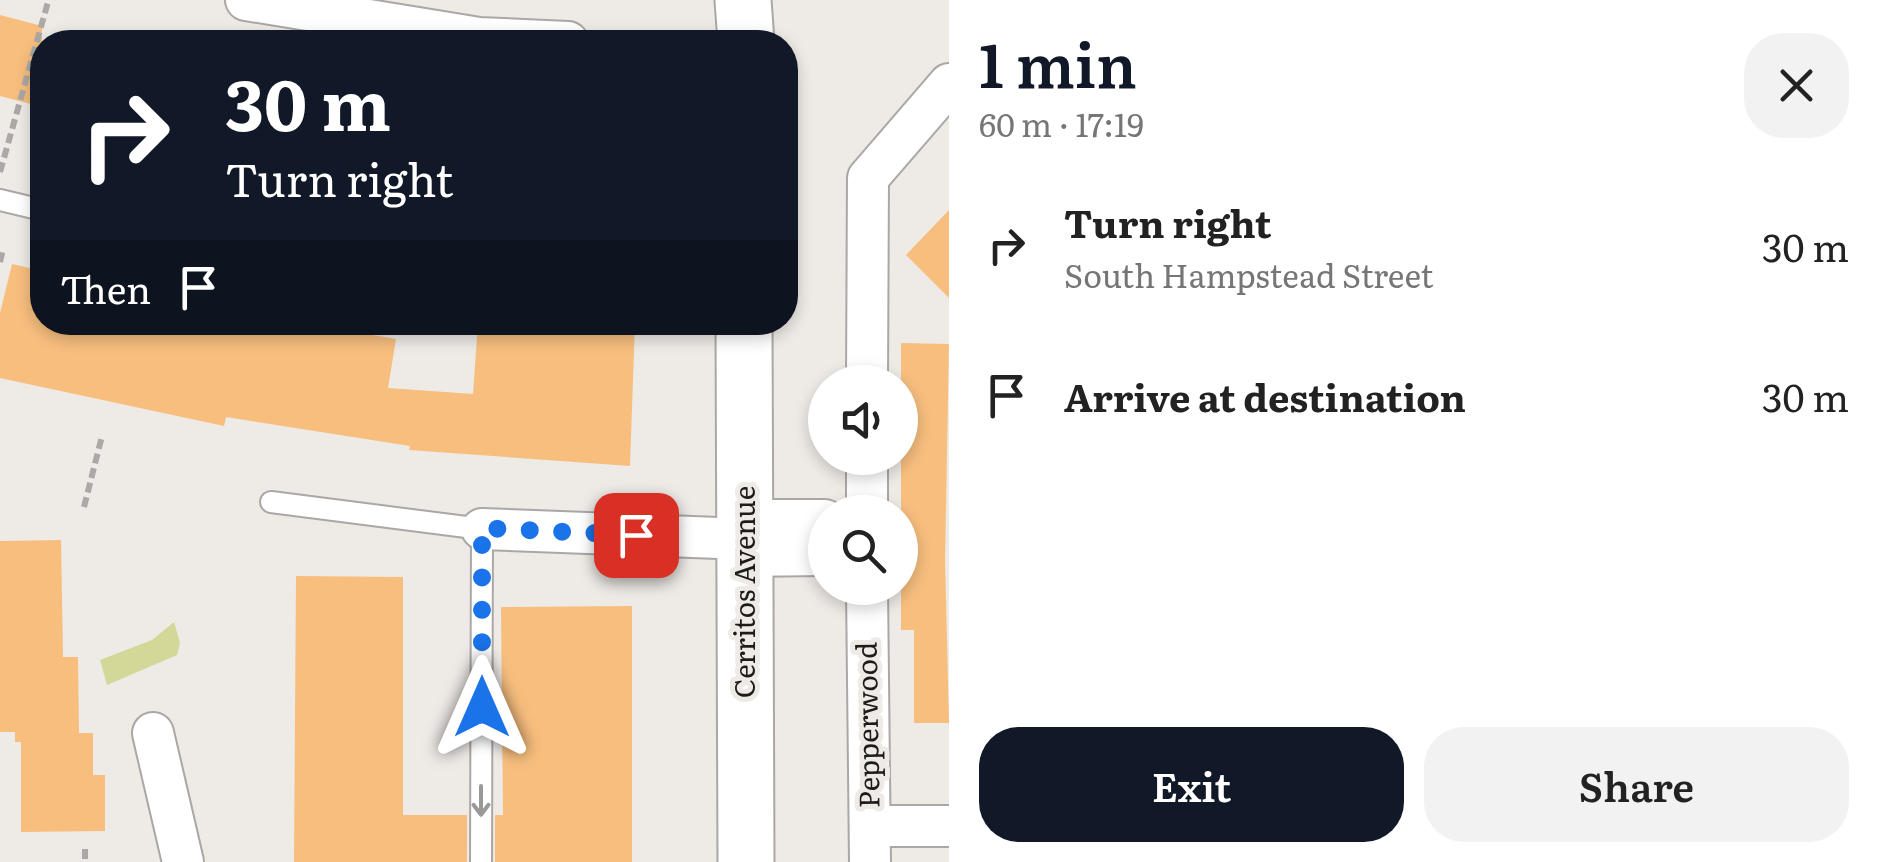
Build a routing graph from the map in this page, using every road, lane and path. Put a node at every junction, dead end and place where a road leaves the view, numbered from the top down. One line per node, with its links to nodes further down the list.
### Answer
1 (246, 0): 5 (street)
2 (744, 0): 6 (street)
3 (48, 2): 4 (path)
4 (40, 30)
5 (430, 30)
6 (745, 30)
7 (30, 66): 9 (path)
8 (947, 92): 15 (street)
9 (0, 172)
10 (0, 200): 11 (lane)
11 (30, 207)
12 (3, 249): 13 (path)
13 (0, 262)
14 (744, 335): 21 (street, Cerritos Avenue)
15 (867, 365)
16 (102, 436): 18 (path)
17 (271, 502): 20 (lane)
18 (84, 507)
19 (808, 524): 21 (street)
20 (482, 528): 21 (street); 30 (lane, one-way to 30)
21 (744, 538): 22 (street); 31 (street, Cerritos Avenue)
22 (808, 551)
23 (867, 605): 26 (street, Pepperwood)
24 (153, 733): 29 (street)
25 (949, 826): 26 (street)
26 (870, 844)
27 (85, 848): 28 (path)
28 (85, 862)
29 (184, 862)
30 (481, 862)
31 (746, 862)

